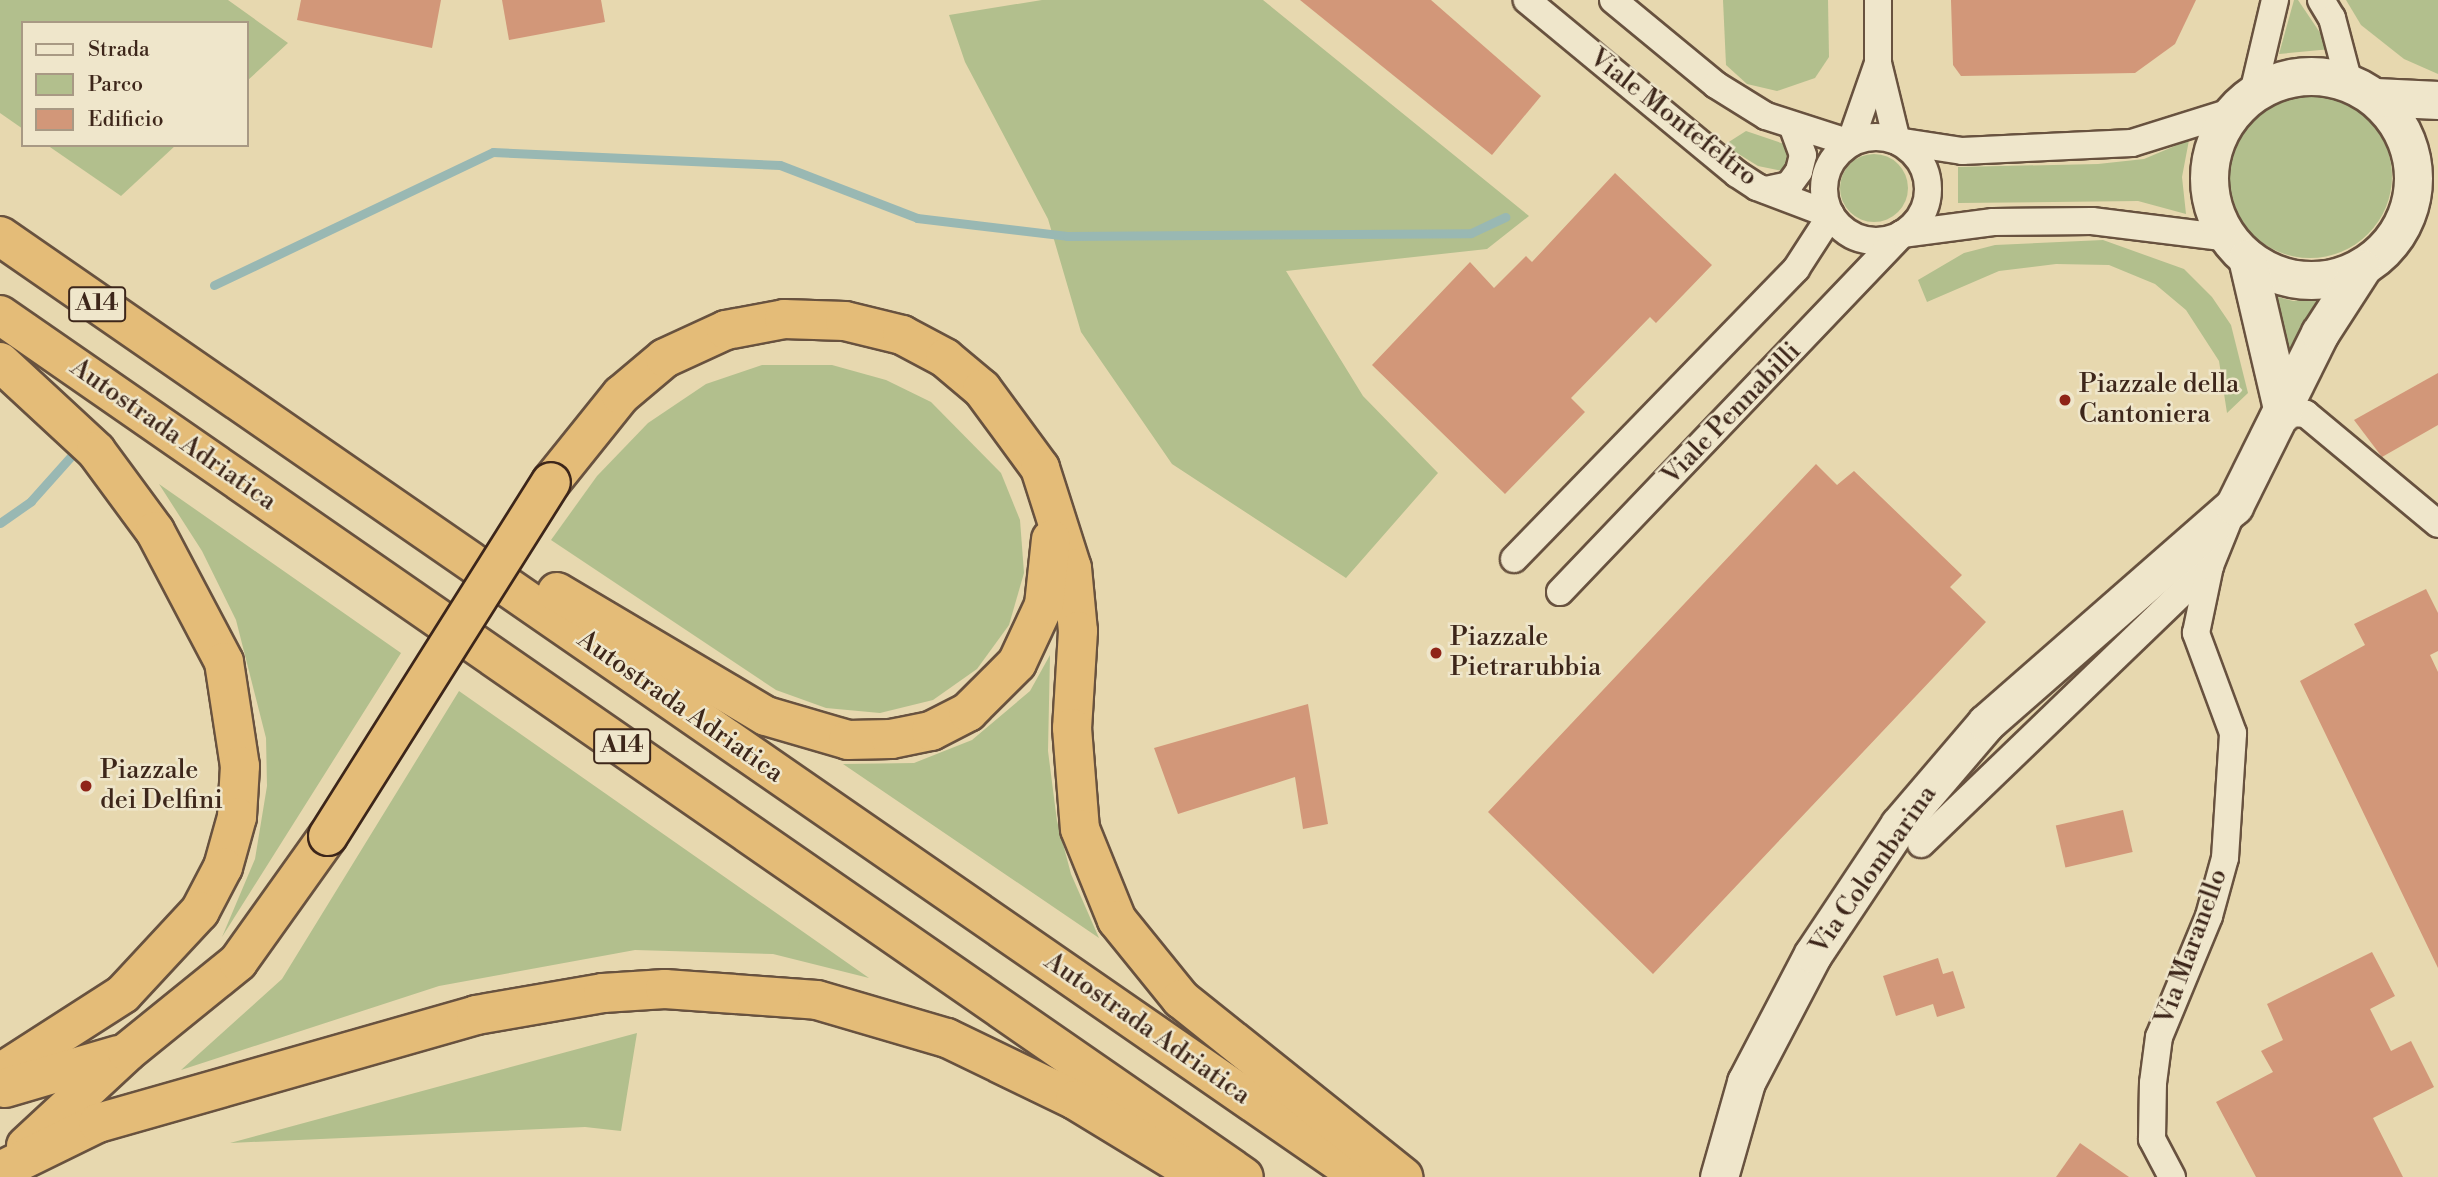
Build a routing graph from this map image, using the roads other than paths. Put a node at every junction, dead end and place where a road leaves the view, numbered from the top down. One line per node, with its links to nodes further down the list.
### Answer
1 (1527, 0): 13 (street, Viale Montefeltro)
2 (1613, 0): 10 (street, Viale Montefeltro)
3 (1878, 0): 6 (street)
4 (2275, 0): 9 (street)
5 (2321, 0): 7 (street)
6 (1878, 63): 11 (street); 12 (street)
7 (2362, 90): 8 (street); 9 (street); 19 (street)
8 (2438, 100)
9 (2244, 102): 11 (street); 18 (street)
10 (1793, 125): 12 (street, Viale Montefeltro); 13 (street)
11 (1897, 141): 12 (street); 16 (street)
12 (1850, 143): 15 (street)
13 (1766, 190): 15 (street, Viale Montefeltro)
14 (2438, 193): 19 (street, Via Colombarina)
15 (1830, 215): 16 (street); 27 (street, Viale Pennabilli)
16 (1902, 234): 18 (street); 29 (street, Viale Pennabilli)
17 (0, 236): 22 (highway, Autostrada Adriatica / A14)
18 (2237, 248): 19 (street); 23 (street)
19 (2375, 257): 23 (street, Via Colombarina)
20 (0, 315): 37 (highway, Autostrada Adriatica / A14)
21 (0, 362): 33 (highway)
22 (194, 371): 24 (highway); 38 (highway, Autostrada Adriatica / A14)
23 (2283, 413): 25 (street, Via Colombarina); 26 (street)
24 (1052, 502): 32 (highway, bridge); 39 (highway)
25 (2234, 506): 28 (street, Via Colombarina); 40 (street, Via Colombarina)
26 (2438, 524)
27 (1514, 559)
28 (2210, 566): 30 (street, Via Colombarina); 31 (street, Via Colombarina)
29 (1560, 593)
30 (2196, 633): 41 (street, Via Maranello)
31 (1920, 844)
32 (127, 1052): 34 (highway); 35 (highway)
33 (0, 1073)
34 (0, 1090)
35 (0, 1171): 36 (highway)
36 (1201, 1177)
37 (1244, 1177)
38 (1361, 1177)
39 (1403, 1177)
40 (1718, 1177)
41 (2172, 1177)

